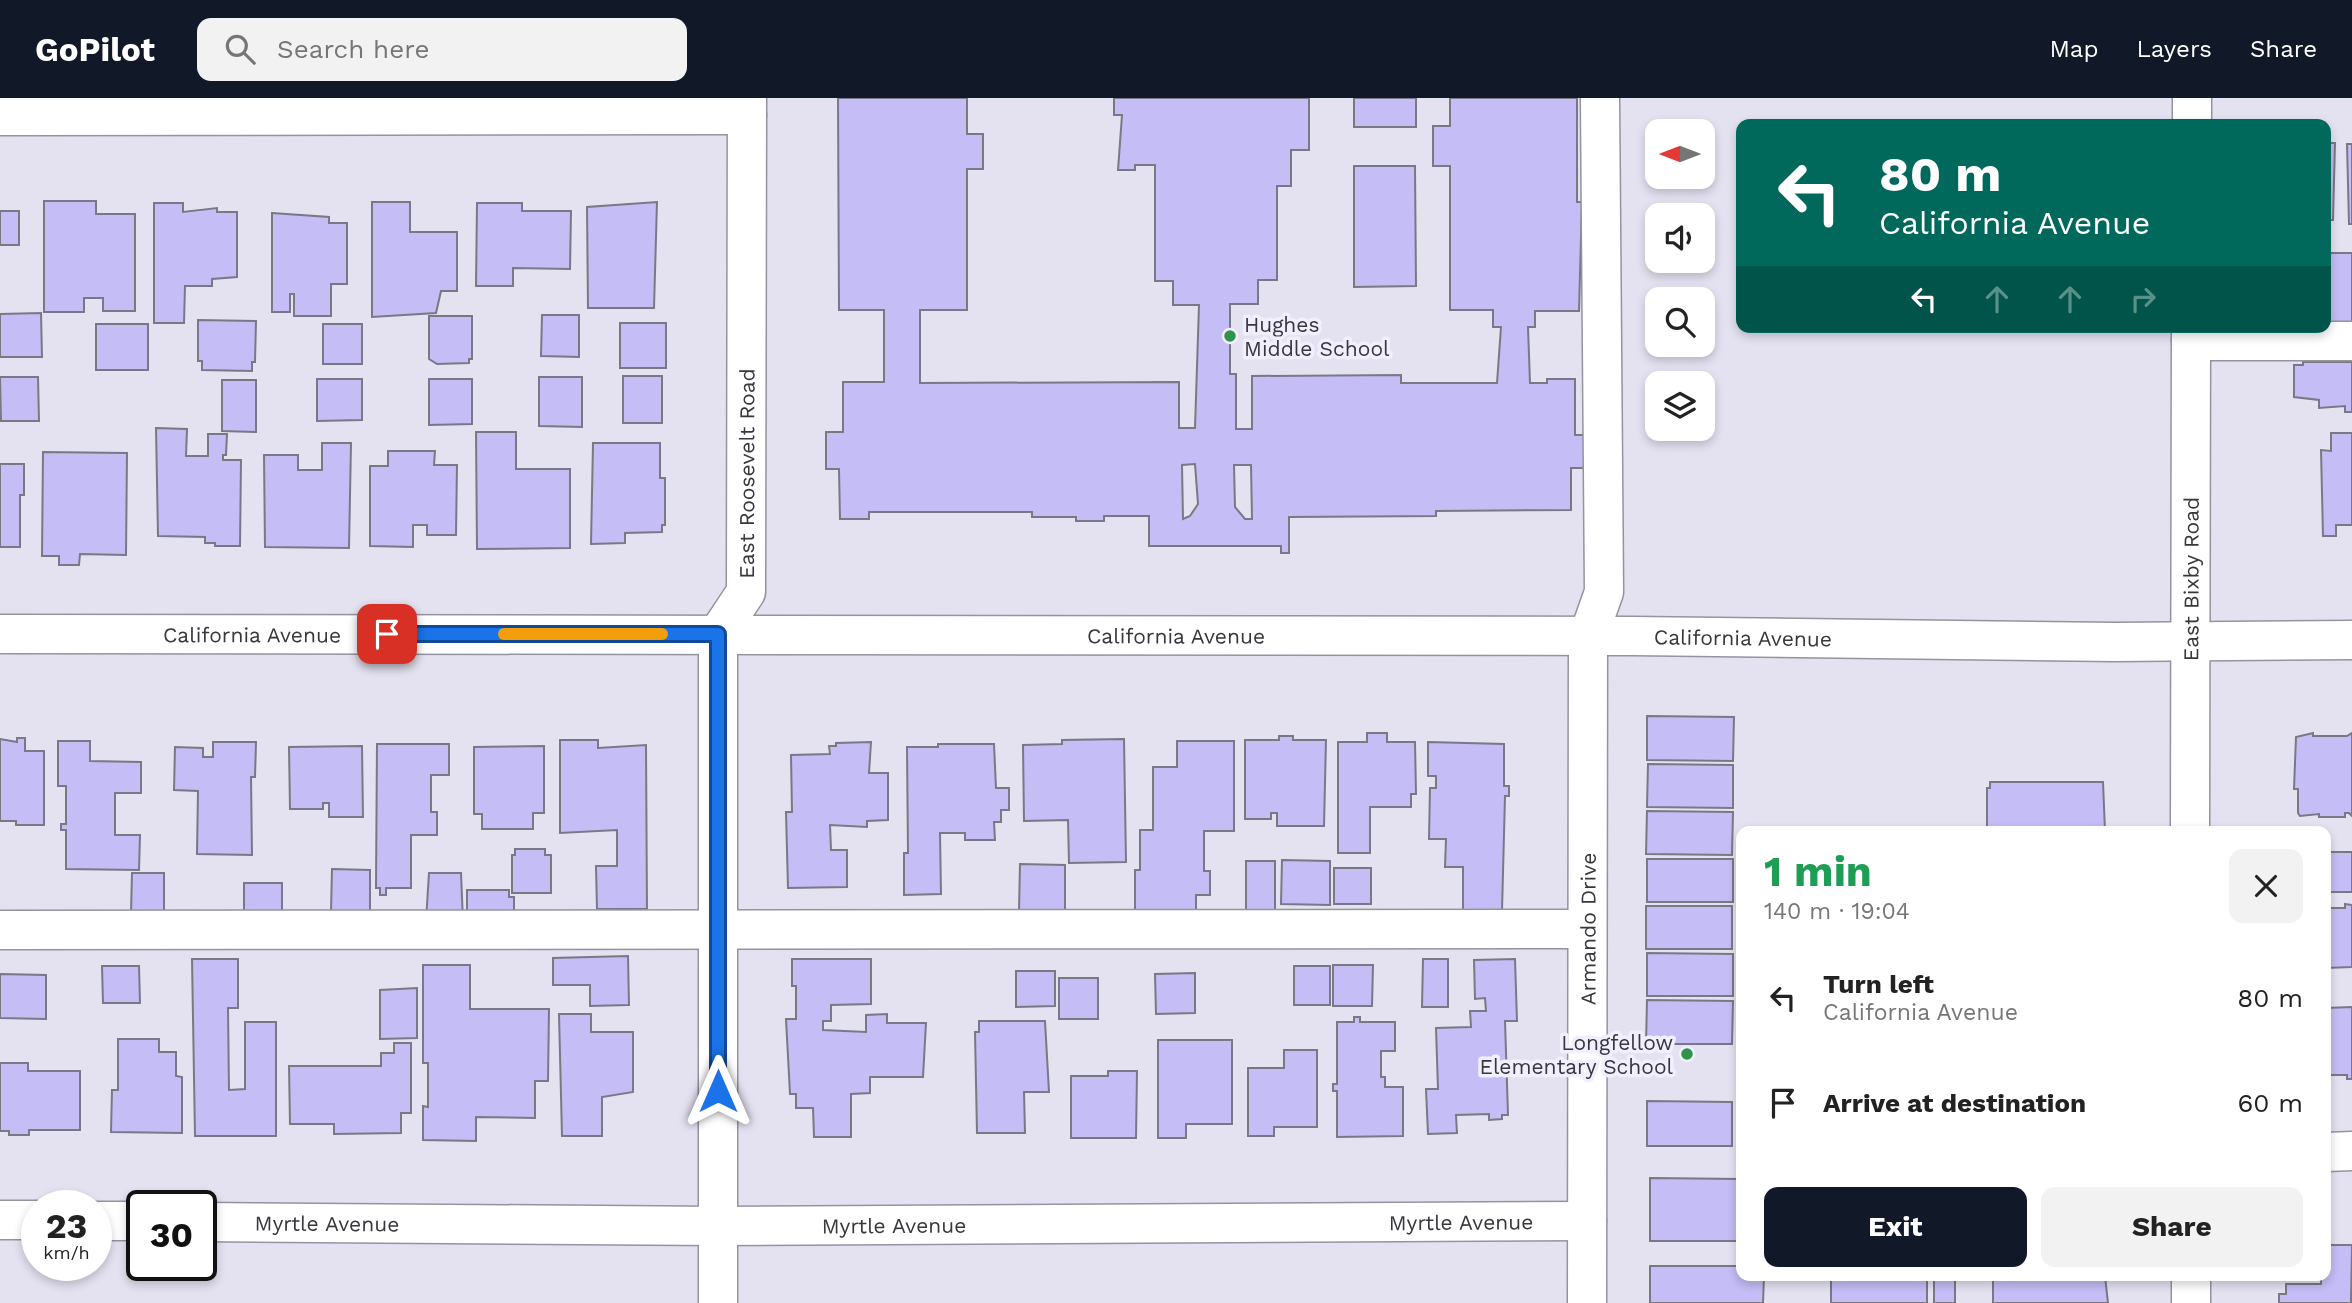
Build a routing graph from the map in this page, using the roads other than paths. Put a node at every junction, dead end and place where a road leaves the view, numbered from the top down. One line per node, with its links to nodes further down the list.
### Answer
1 (1600, 98): 10 (street, Armando Drive)
2 (2192, 98): 5 (street)
3 (747, 106): 4 (street); 9 (street, East Roosevelt Road)
4 (0, 116)
5 (2192, 119)
6 (2191, 334): 7 (street); 12 (street, East Bixby Road)
7 (2352, 341)
8 (0, 634): 9 (street, California Avenue)
9 (718, 634): 10 (street, California Avenue); 16 (street)
10 (1588, 637): 12 (street, California Avenue); 14 (street, Armando Drive)
11 (2352, 640): 12 (street, California Avenue)
12 (2190, 641): 13 (street, East Bixby Road)
13 (2190, 826)
14 (1587, 929): 16 (street); 21 (street, Armando Drive)
15 (0, 930): 16 (street)
16 (718, 930): 23 (street)
17 (2352, 1151): 18 (street)
18 (2331, 1152)
19 (0, 1220): 20 (street)
20 (21, 1220)
21 (1587, 1221): 23 (street, Myrtle Avenue); 26 (street, Armando Drive)
22 (217, 1222): 23 (street, Myrtle Avenue)
23 (718, 1226): 25 (street)
24 (2191, 1281): 27 (street)
25 (718, 1303)
26 (1587, 1303)
27 (2191, 1303)

